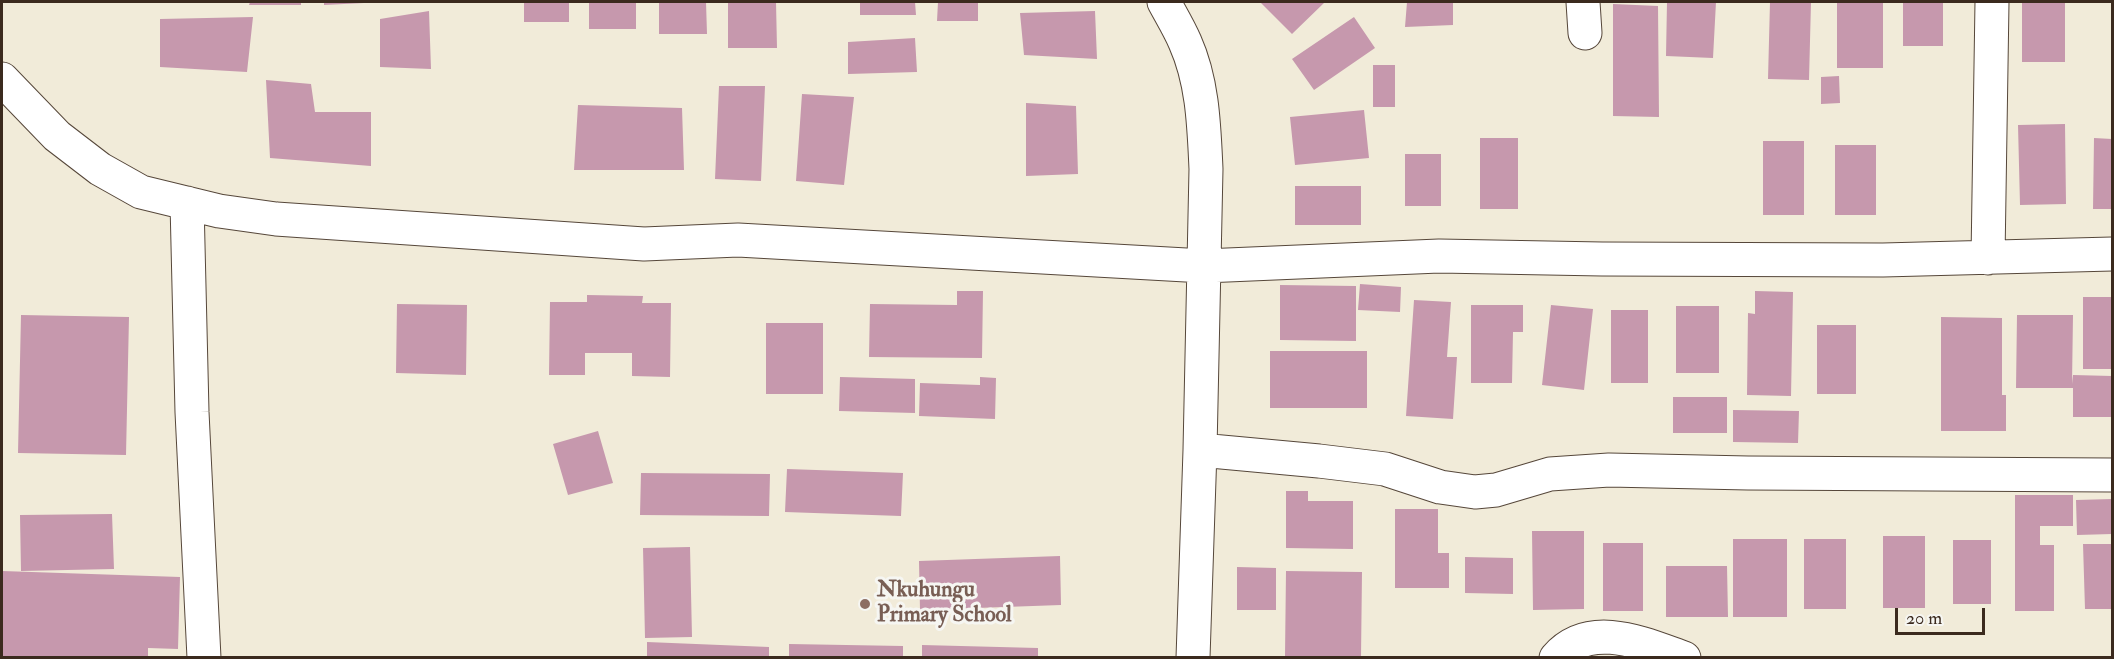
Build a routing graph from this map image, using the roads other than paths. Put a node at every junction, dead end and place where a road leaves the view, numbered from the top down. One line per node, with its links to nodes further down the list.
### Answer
1 (1164, 2): 7 (street)
2 (1992, 2): 6 (street)
3 (2, 79): 4 (street)
4 (186, 203): 7 (street); 10 (street)
5 (2112, 254): 6 (street)
6 (1988, 258): 7 (street)
7 (1204, 266): 8 (street)
8 (1200, 450): 9 (street); 11 (street)
9 (2112, 475)
10 (204, 657)
11 (1193, 657)
12 (1556, 657): 13 (street)
13 (1684, 657)

